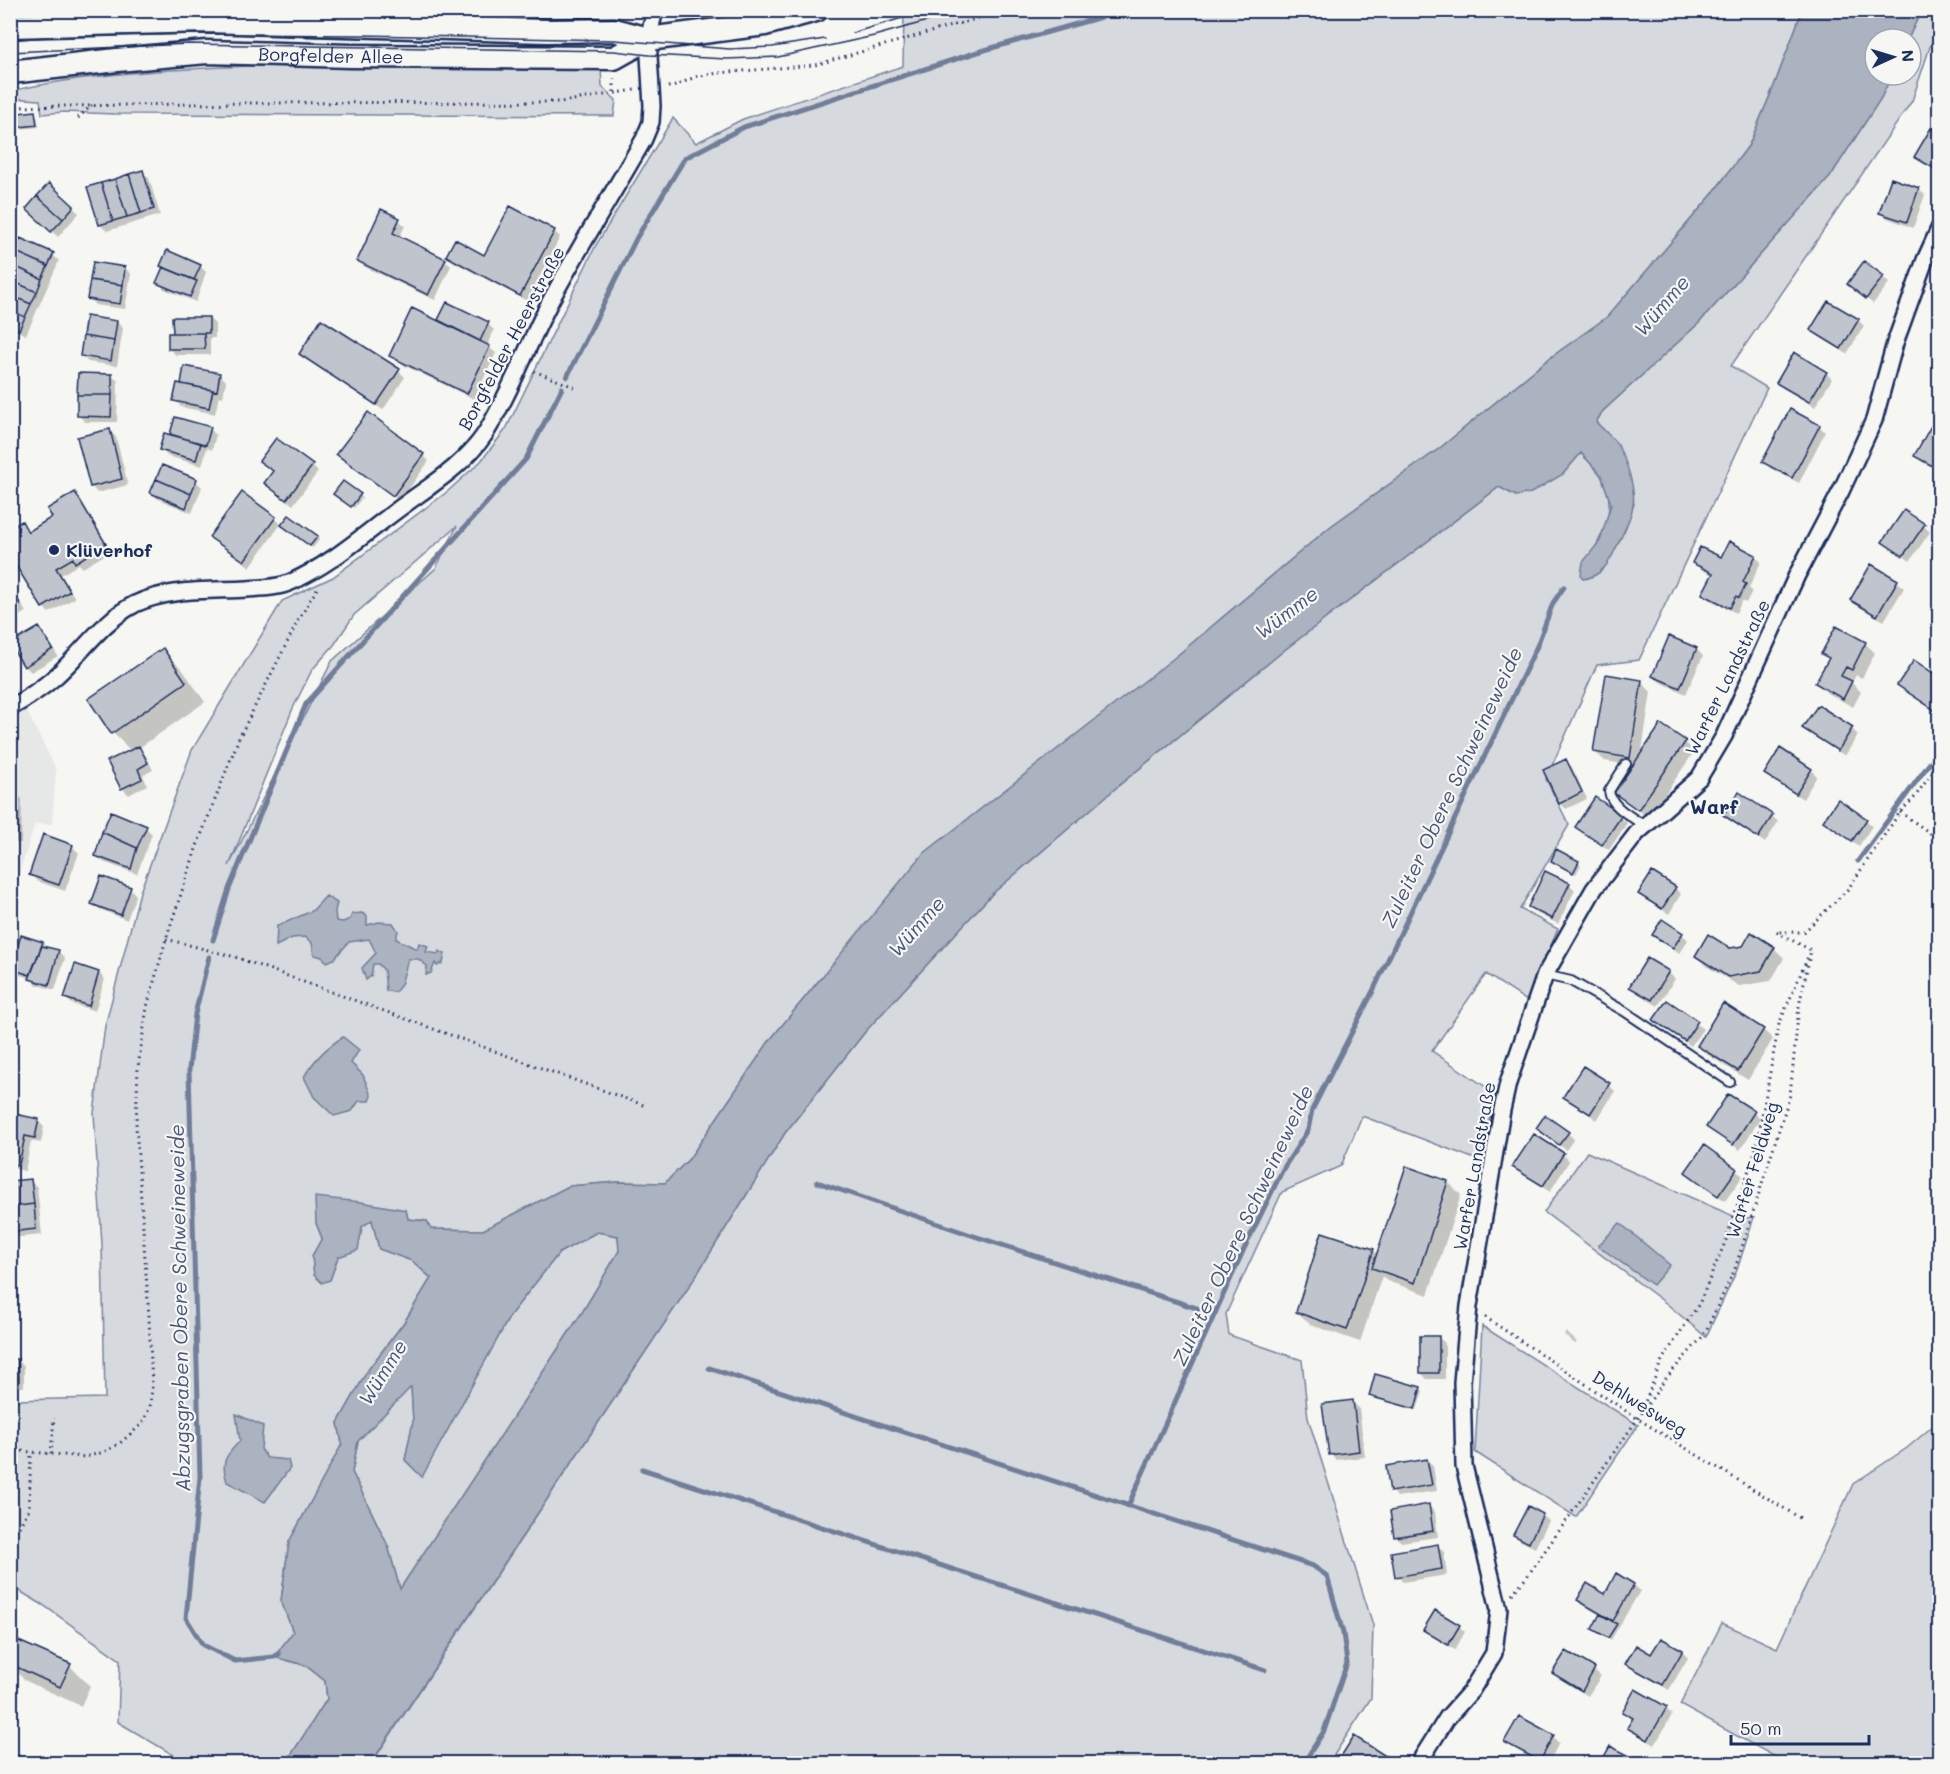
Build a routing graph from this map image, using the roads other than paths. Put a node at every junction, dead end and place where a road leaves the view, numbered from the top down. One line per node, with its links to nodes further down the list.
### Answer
1 (655, 10): 4 (street, Borgfelder Heerstraße)
2 (808, 12): 4 (main road, Borgfelder Allee)
3 (10, 26): 4 (main road, Borgfelder Allee)
4 (648, 39): 5 (main road, Borgfelder Allee); 7 (street, Borgfelder Heerstraße)
5 (10, 72)
6 (1940, 227): 9 (street, Warfer Landstraße)
7 (10, 708)
8 (1626, 764): 9 (lane)
9 (1644, 826): 10 (street, Warfer Landstraße)
10 (1545, 975): 11 (lane); 12 (street, Warfer Landstraße)
11 (1730, 1082)
12 (1418, 1764)

